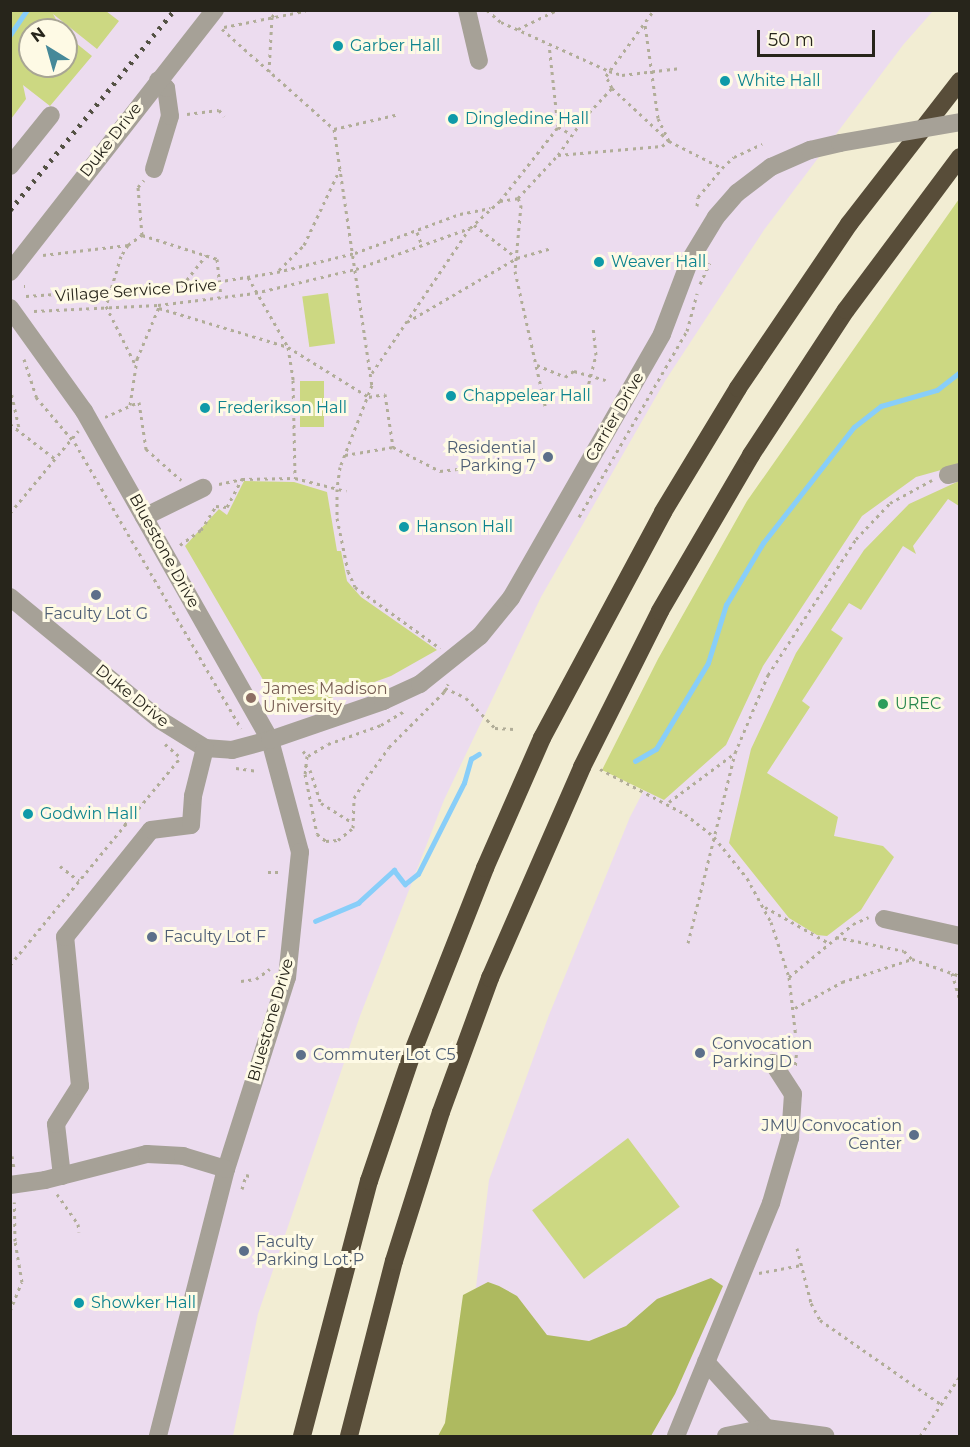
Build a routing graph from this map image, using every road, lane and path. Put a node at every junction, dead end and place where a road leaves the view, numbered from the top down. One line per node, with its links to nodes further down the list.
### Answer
1 (277, 10): 8 (path)
2 (467, 10): 13 (street)
3 (487, 10): 11 (path)
4 (557, 10): 11 (path)
5 (654, 10): 10 (path)
6 (299, 11): 7 (path); 8 (path)
7 (305, 11)
8 (272, 17): 9 (path); 17 (path)
9 (215, 19): 17 (path); 18 (street, Duke Drive)
10 (645, 22): 15 (path); 16 (path)
11 (517, 29): 12 (path)
12 (549, 44): 15 (path); 26 (path)
13 (479, 61)
14 (681, 68): 16 (path)
15 (609, 71): 16 (path); 20 (path)
16 (651, 71): 29 (path)
17 (269, 72): 27 (path)
18 (158, 80): 23 (street); 53 (street, Duke Drive)
19 (960, 81): 156 (highway)
20 (612, 88): 28 (path); 29 (path)
21 (399, 114): 27 (path)
22 (51, 115): 33 (street)
23 (170, 116): 24 (path); 36 (street)
24 (224, 116)
25 (960, 122): 105 (street, Carrier Drive, bridge)
26 (558, 127): 28 (path); 38 (path)
27 (334, 129): 34 (path)
28 (571, 134): 31 (path)
29 (669, 141): 31 (path); 35 (path)
30 (762, 144): 35 (path)
31 (558, 156): 37 (path)
32 (960, 157): 157 (highway)
33 (10, 166)
34 (340, 168): 48 (path); 54 (path)
35 (722, 168): 39 (path)
36 (154, 169): 44 (path)
37 (518, 198): 38 (path, Village Service Drive); 51 (path)
38 (500, 201): 40 (path, Village Service Drive)
39 (697, 206)
40 (490, 208): 41 (path, Village Service Drive); 43 (path)
41 (474, 225): 42 (path, Village Service Drive); 51 (path)
42 (470, 228): 46 (path, Village Service Drive); 66 (path)
43 (417, 232): 46 (path); 48 (path)
44 (142, 235): 45 (path); 50 (path)
45 (128, 245): 49 (path); 58 (path)
46 (422, 246): 52 (path, Village Service Drive)
47 (553, 248): 51 (path)
48 (355, 253): 52 (path); 54 (path)
49 (42, 255)
50 (206, 255): 56 (path); 57 (path)
51 (517, 258): 66 (path); 70 (path)
52 (356, 269): 59 (path, Village Service Drive); 73 (path)
53 (10, 272)
54 (277, 272): 55 (path)
55 (248, 277): 56 (path); 59 (path)
56 (219, 282): 57 (path); 61 (path)
57 (182, 286): 58 (path)
58 (109, 292): 60 (path); 62 (path)
59 (255, 293): 61 (path, Village Service Drive); 68 (path)
60 (26, 296)
61 (221, 297): 63 (path, Village Service Drive)
62 (106, 306): 63 (path, Village Service Drive); 65 (path, Village Service Drive); 71 (path)
63 (159, 307): 68 (path); 71 (path)
64 (10, 308): 96 (street, Bluestone Drive)
65 (34, 311)
66 (405, 323): 73 (path)
67 (593, 327): 72 (path)
68 (288, 346): 76 (path); 90 (path)
69 (22, 354): 84 (path)
70 (537, 364): 72 (path); 79 (path)
71 (136, 366): 78 (path)
72 (590, 374): 74 (path); 77 (path)
73 (371, 375): 76 (path)
74 (606, 380)
75 (10, 387): 82 (path)
76 (369, 397): 85 (path); 86 (path)
77 (585, 398)
78 (130, 405): 80 (path); 91 (path)
79 (546, 410)
80 (105, 417)
81 (10, 424): 82 (path)
82 (19, 430): 87 (path)
83 (79, 430): 84 (path)
84 (71, 438): 87 (path); 103 (path)
85 (393, 447): 86 (path); 88 (path)
86 (345, 455): 93 (path)
87 (54, 458): 95 (path)
88 (518, 462)
89 (954, 474): 108 (path)
90 (296, 478): 93 (path); 97 (path)
91 (183, 482)
92 (203, 488): 96 (street)
93 (337, 489): 94 (path); 99 (path)
94 (346, 491)
95 (10, 513)
96 (144, 517): 105 (street, Bluestone Drive)
97 (180, 545)
98 (10, 597): 106 (street, Duke Drive)
99 (443, 650)
100 (447, 685): 115 (path)
101 (450, 690): 104 (path)
102 (381, 725): 109 (path)
103 (241, 728)
104 (515, 729)
105 (270, 740): 106 (street, Duke Drive); 140 (street, Bluestone Drive)
106 (205, 748): 141 (street)
107 (303, 751): 109 (path)
108 (735, 753): 113 (path); 117 (path)
109 (307, 756): 111 (path)
110 (180, 757): 116 (path)
111 (305, 765): 115 (path); 115 (path)
112 (592, 766): 113 (path)
113 (669, 802): 117 (path)
114 (107, 808): 116 (path)
115 (352, 822)
116 (126, 824): 121 (path)
117 (714, 837): 122 (path); 126 (path)
118 (60, 866): 121 (path)
119 (268, 872): 120 (path)
120 (289, 872)
121 (79, 881): 129 (path)
122 (763, 905): 127 (path); 133 (path)
123 (884, 919): 124 (street); 125 (path)
124 (960, 936)
125 (836, 937): 127 (path); 128 (path)
126 (688, 943)
127 (829, 943): 133 (path)
128 (912, 959): 131 (path); 136 (path)
129 (10, 965)
130 (270, 969): 134 (path)
131 (952, 973): 132 (path); 135 (path)
132 (960, 976)
133 (789, 977): 136 (path)
134 (242, 981)
135 (960, 1001)
136 (795, 1008): 138 (path)
137 (773, 1063): 138 (street)
138 (793, 1094): 149 (street)
139 (12, 1156): 143 (path)
140 (226, 1168): 141 (street); 155 (street, Bluestone Drive)
141 (62, 1176): 143 (street)
142 (253, 1177): 144 (path)
143 (13, 1185): 150 (path)
144 (242, 1189)
145 (56, 1193): 146 (path)
146 (79, 1233)
147 (797, 1248): 148 (path)
148 (801, 1265): 149 (path); 153 (path)
149 (740, 1277): 151 (street)
150 (10, 1311)
151 (706, 1362): 154 (street); 158 (street)
152 (960, 1376): 153 (path)
153 (941, 1404): 161 (path)
154 (766, 1428): 159 (street); 160 (street)
155 (158, 1437)
156 (302, 1437)
157 (349, 1437)
158 (675, 1437)
159 (726, 1437)
160 (825, 1437)
161 (920, 1437)

